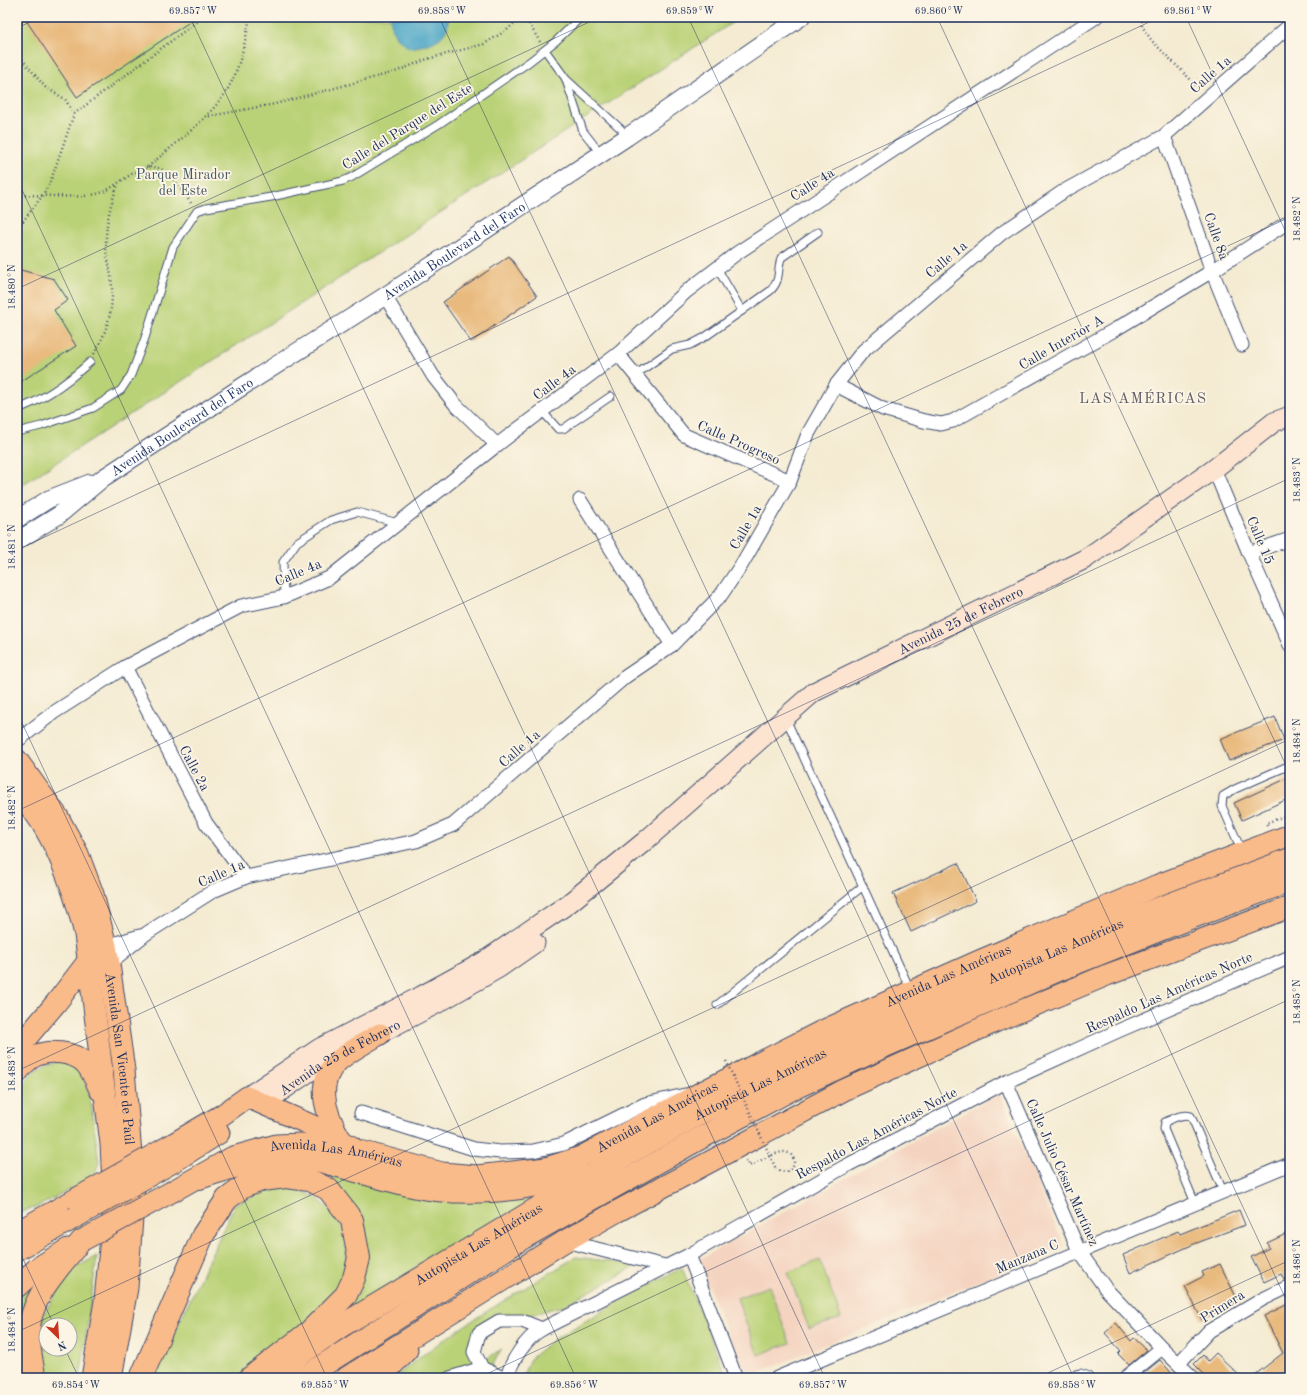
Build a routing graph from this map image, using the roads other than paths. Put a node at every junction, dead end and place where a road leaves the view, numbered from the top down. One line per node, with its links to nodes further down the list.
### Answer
1 (581, 17): 5 (lane, Calle del Parque del Este)
2 (801, 17): 9 (street, Avenida Boulevard del Faro)
3 (1096, 17): 12 (street, Calle 4a)
4 (1290, 25): 8 (street, Calle 1a)
5 (545, 50): 6 (lane); 25 (lane, Calle del Parque del Este)
6 (566, 80): 7 (lane); 9 (lane)
7 (621, 128)
8 (1164, 136): 13 (street, Calle 8a); 20 (street, Calle 1a)
9 (601, 154): 14 (street, Avenida Boulevard del Faro)
10 (1290, 221): 13 (street, Calle Interior A)
11 (818, 232): 15 (lane)
12 (717, 268): 15 (lane); 17 (street, Calle 4a)
13 (1212, 271): 16 (street, Calle 8a); 20 (street, Calle Interior A)
14 (385, 296): 26 (street); 28 (street, Avenida Boulevard del Faro)
15 (742, 311): 19 (lane)
16 (1242, 345)
17 (618, 354): 19 (street, Calle Progreso); 23 (street, Calle 4a)
18 (90, 362): 22 (lane)
19 (636, 375): 29 (street, Calle Progreso)
20 (836, 385): 29 (street, Calle 1a)
21 (611, 396): 23 (lane)
22 (17, 409)
23 (542, 411): 26 (street, Calle 4a)
24 (1290, 416): 27 (main road, Avenida 25 de Febrero)
25 (17, 432)
26 (497, 445): 32 (street, Calle 4a)
27 (1214, 469): 35 (street, Calle 15); 40 (main road, Avenida 25 de Febrero)
28 (103, 478): 31 (street, Avenida Boulevard del Faro); 34 (street, Avenida Boulevard del Faro)
29 (790, 481): 38 (street, Calle 1a)
30 (580, 500): 38 (street)
31 (17, 519)
32 (398, 523): 36 (street, Calle 4a); 36 (lane)
33 (1290, 539): 35 (street)
34 (17, 541)
35 (1249, 553): 37 (street, Calle 15)
36 (284, 598): 39 (street, Calle 4a)
37 (1289, 642)
38 (672, 645): 49 (street, Calle 1a)
39 (125, 668): 41 (street, Calle 4a); 49 (street, Calle 2a)
40 (785, 717): 46 (main road, Avenida 25 de Febrero); 51 (lane)
41 (17, 741)
42 (17, 760): 54 (main road, Avenida San Vicente de Paúl)
43 (1290, 768): 47 (lane)
44 (17, 790): 56 (main road, Avenida San Vicente de Paúl)
45 (1290, 835): 47 (main road, Avenida Las Américas)
46 (644, 842): 59 (main road, Avenida 25 de Febrero); 64 (main road, Avenida 25 de Febrero)
47 (1242, 853): 57 (main road, Avenida Las Américas)
48 (1290, 860): 68 (highway, Autopista Las Américas)
49 (246, 877): 53 (street, Calle 1a)
50 (1290, 881): 94 (highway, Autopista Las Américas)
51 (863, 886): 57 (lane); 58 (lane)
52 (1290, 907): 76 (main road)
53 (147, 933): 54 (street, Calle 1a); 54 (street, Calle 1a)
54 (108, 955): 56 (street, Calle 1a); 56 (street, Calle 1a); 90 (main road, Avenida San Vicente de Paúl)
55 (1290, 957): 61 (street, Respaldo Las Américas Norte)
56 (90, 969): 60 (main road); 63 (main road, Avenida San Vicente de Paúl)
57 (911, 991): 62 (main road, Avenida Las Américas)
58 (717, 1005)
59 (380, 1034): 64 (main road, Avenida 25 de Febrero); 66 (main road)
60 (20, 1061): 63 (main road)
61 (1006, 1082): 78 (street, Calle Julio César Martínez); 79 (street, Respaldo Las Américas Norte)
62 (704, 1090): 65 (street); 67 (main road, Avenida Las Américas)
63 (106, 1101): 89 (main road, Avenida San Vicente de Paúl)
64 (255, 1101): 66 (main road); 73 (main road, Avenida 25 de Febrero, bridge)
65 (361, 1113)
66 (341, 1140): 67 (main road)
67 (360, 1152): 70 (main road, Avenida Las Américas)
68 (626, 1155): 70 (highway); 93 (highway, Autopista Las Américas)
69 (1290, 1164): 71 (street, Manzana C)
70 (199, 1178): 75 (main road, Avenida Las Américas, bridge)
71 (1223, 1191): 72 (street, Manzana C); 72 (lane)
72 (1195, 1203): 78 (street, Manzana C)
73 (75, 1209): 74 (main road, Avenida 25 de Febrero); 77 (main road, Avenida 25 de Febrero)
74 (17, 1232)
75 (80, 1241): 83 (main road, Avenida Las Américas); 88 (main road)
76 (566, 1241): 80 (street); 81 (main road)
77 (17, 1250)
78 (1079, 1251): 85 (street, Calle Julio César Martínez); 101 (street, Manzana C)
79 (689, 1255): 80 (street, Respaldo Las Américas Norte); 100 (street)
80 (665, 1266): 84 (street, Respaldo Las Américas Norte)
81 (509, 1277): 95 (main road); 96 (main road)
82 (1290, 1286): 86 (street, Primera)
83 (17, 1287)
84 (542, 1329): 87 (street); 99 (street, Respaldo Las Américas Norte)
85 (1162, 1348): 86 (street, Calle Julio César Martínez); 104 (street)
86 (1179, 1363): 105 (street, Calle Julio César Martínez)
87 (482, 1368): 97 (street); 98 (street)
88 (35, 1378)
89 (92, 1378)
90 (111, 1378)
91 (141, 1378): 92 (highway)
92 (250, 1378)
93 (265, 1378)
94 (303, 1378)
95 (346, 1378)
96 (380, 1378)
97 (450, 1378)
98 (503, 1378)
99 (507, 1378)
100 (736, 1378)
101 (777, 1378)
102 (1073, 1378): 103 (street)
103 (1086, 1378)
104 (1125, 1378)
105 (1193, 1378)

